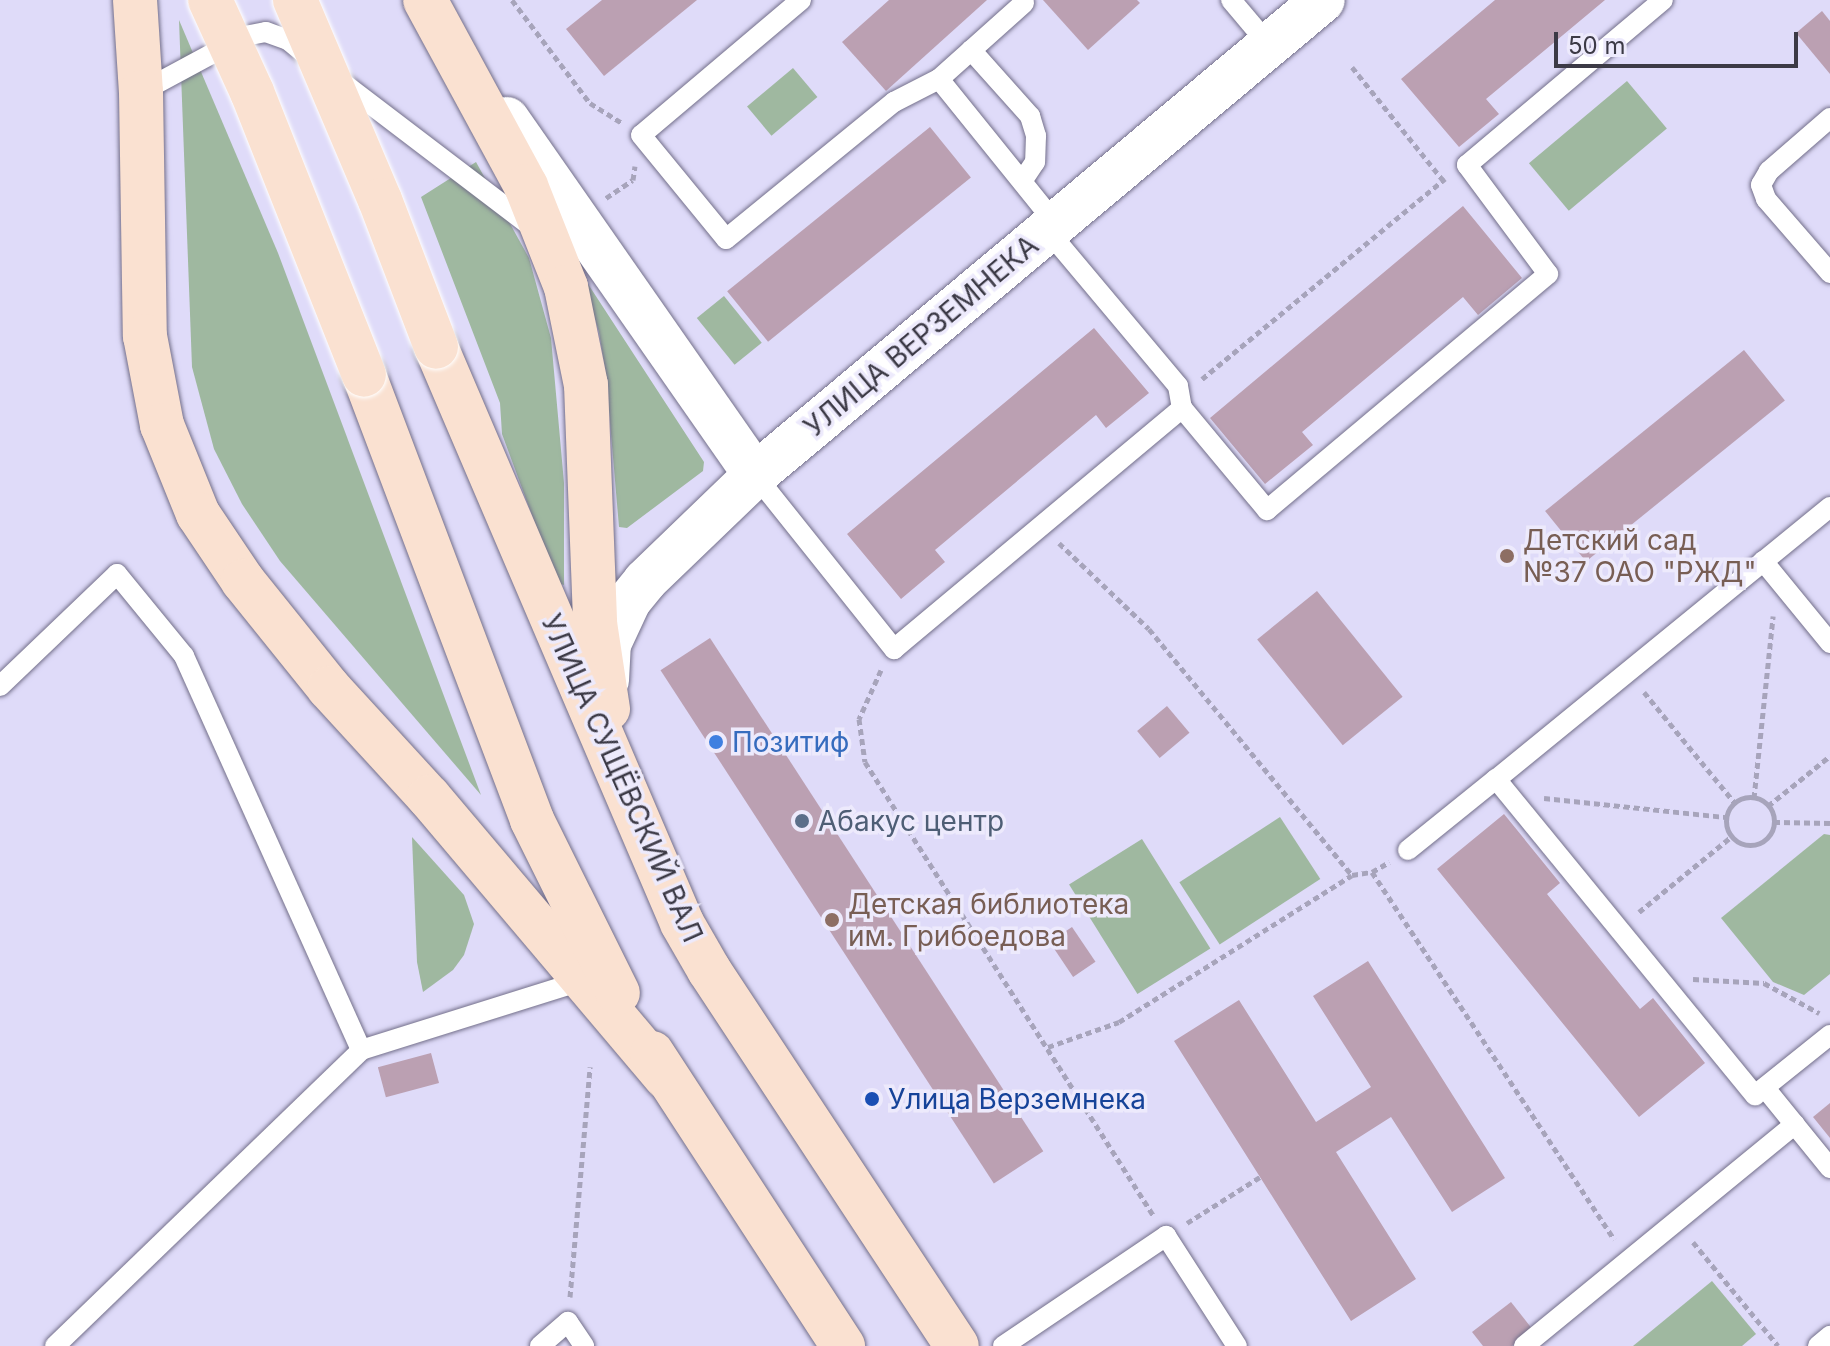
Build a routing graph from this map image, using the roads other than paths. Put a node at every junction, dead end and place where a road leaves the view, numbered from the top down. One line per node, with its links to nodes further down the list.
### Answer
1 (135, 0): 13 (main road)
2 (210, 0): 32 (main road, bridge)
3 (295, 0): 28 (main road, УЛИЦА СУЩЁВСКИЙ ВАЛ, bridge)
4 (426, 0): 17 (main road); 20 (street)
5 (801, 0): 12 (lane)
6 (1231, 0): 10 (lane)
7 (1323, 0): 10 (street, УЛИЦА ВЕРЗЕМНЕКА)
8 (1663, 0): 19 (lane)
9 (1024, 3): 11 (lane)
10 (1269, 45): 16 (street, УЛИЦА ВЕРЗЕМНЕКА)
11 (971, 50): 12 (lane); 15 (lane)
12 (939, 79): 15 (lane)
13 (141, 92): 17 (lane); 29 (main road)
14 (1830, 118): 18 (lane)
15 (1022, 181): 16 (lane)
16 (1052, 228): 19 (lane); 20 (street, УЛИЦА ВЕРЗЕМНЕКА)
17 (550, 241): 25 (main road)
18 (1830, 273)
19 (1181, 403): 20 (lane)
20 (755, 475): 25 (street, УЛИЦА ВЕРЗЕМНЕКА)
21 (1830, 507): 22 (lane)
22 (1763, 561): 23 (lane); 26 (lane)
23 (1830, 643)
24 (0, 686): 31 (lane)
25 (612, 726): 28 (main road)
26 (1496, 779): 27 (lane); 33 (lane)
27 (1408, 850)
28 (659, 873): 41 (main road, УЛИЦА СУЩЁВСКИЙ ВАЛ)
29 (584, 980): 31 (lane); 32 (main road)
30 (1830, 1035): 33 (lane)
31 (361, 1050): 37 (lane)
32 (666, 1077): 40 (main road)
33 (1765, 1088): 34 (lane)
34 (1795, 1124): 35 (lane); 44 (lane)
35 (1830, 1168)
36 (1830, 1336): 45 (lane)
37 (55, 1346)
38 (540, 1346): 39 (lane)
39 (584, 1346)
40 (843, 1346)
41 (957, 1346)
42 (1003, 1346): 43 (lane)
43 (1237, 1346)
44 (1524, 1346)
45 (1818, 1346)

